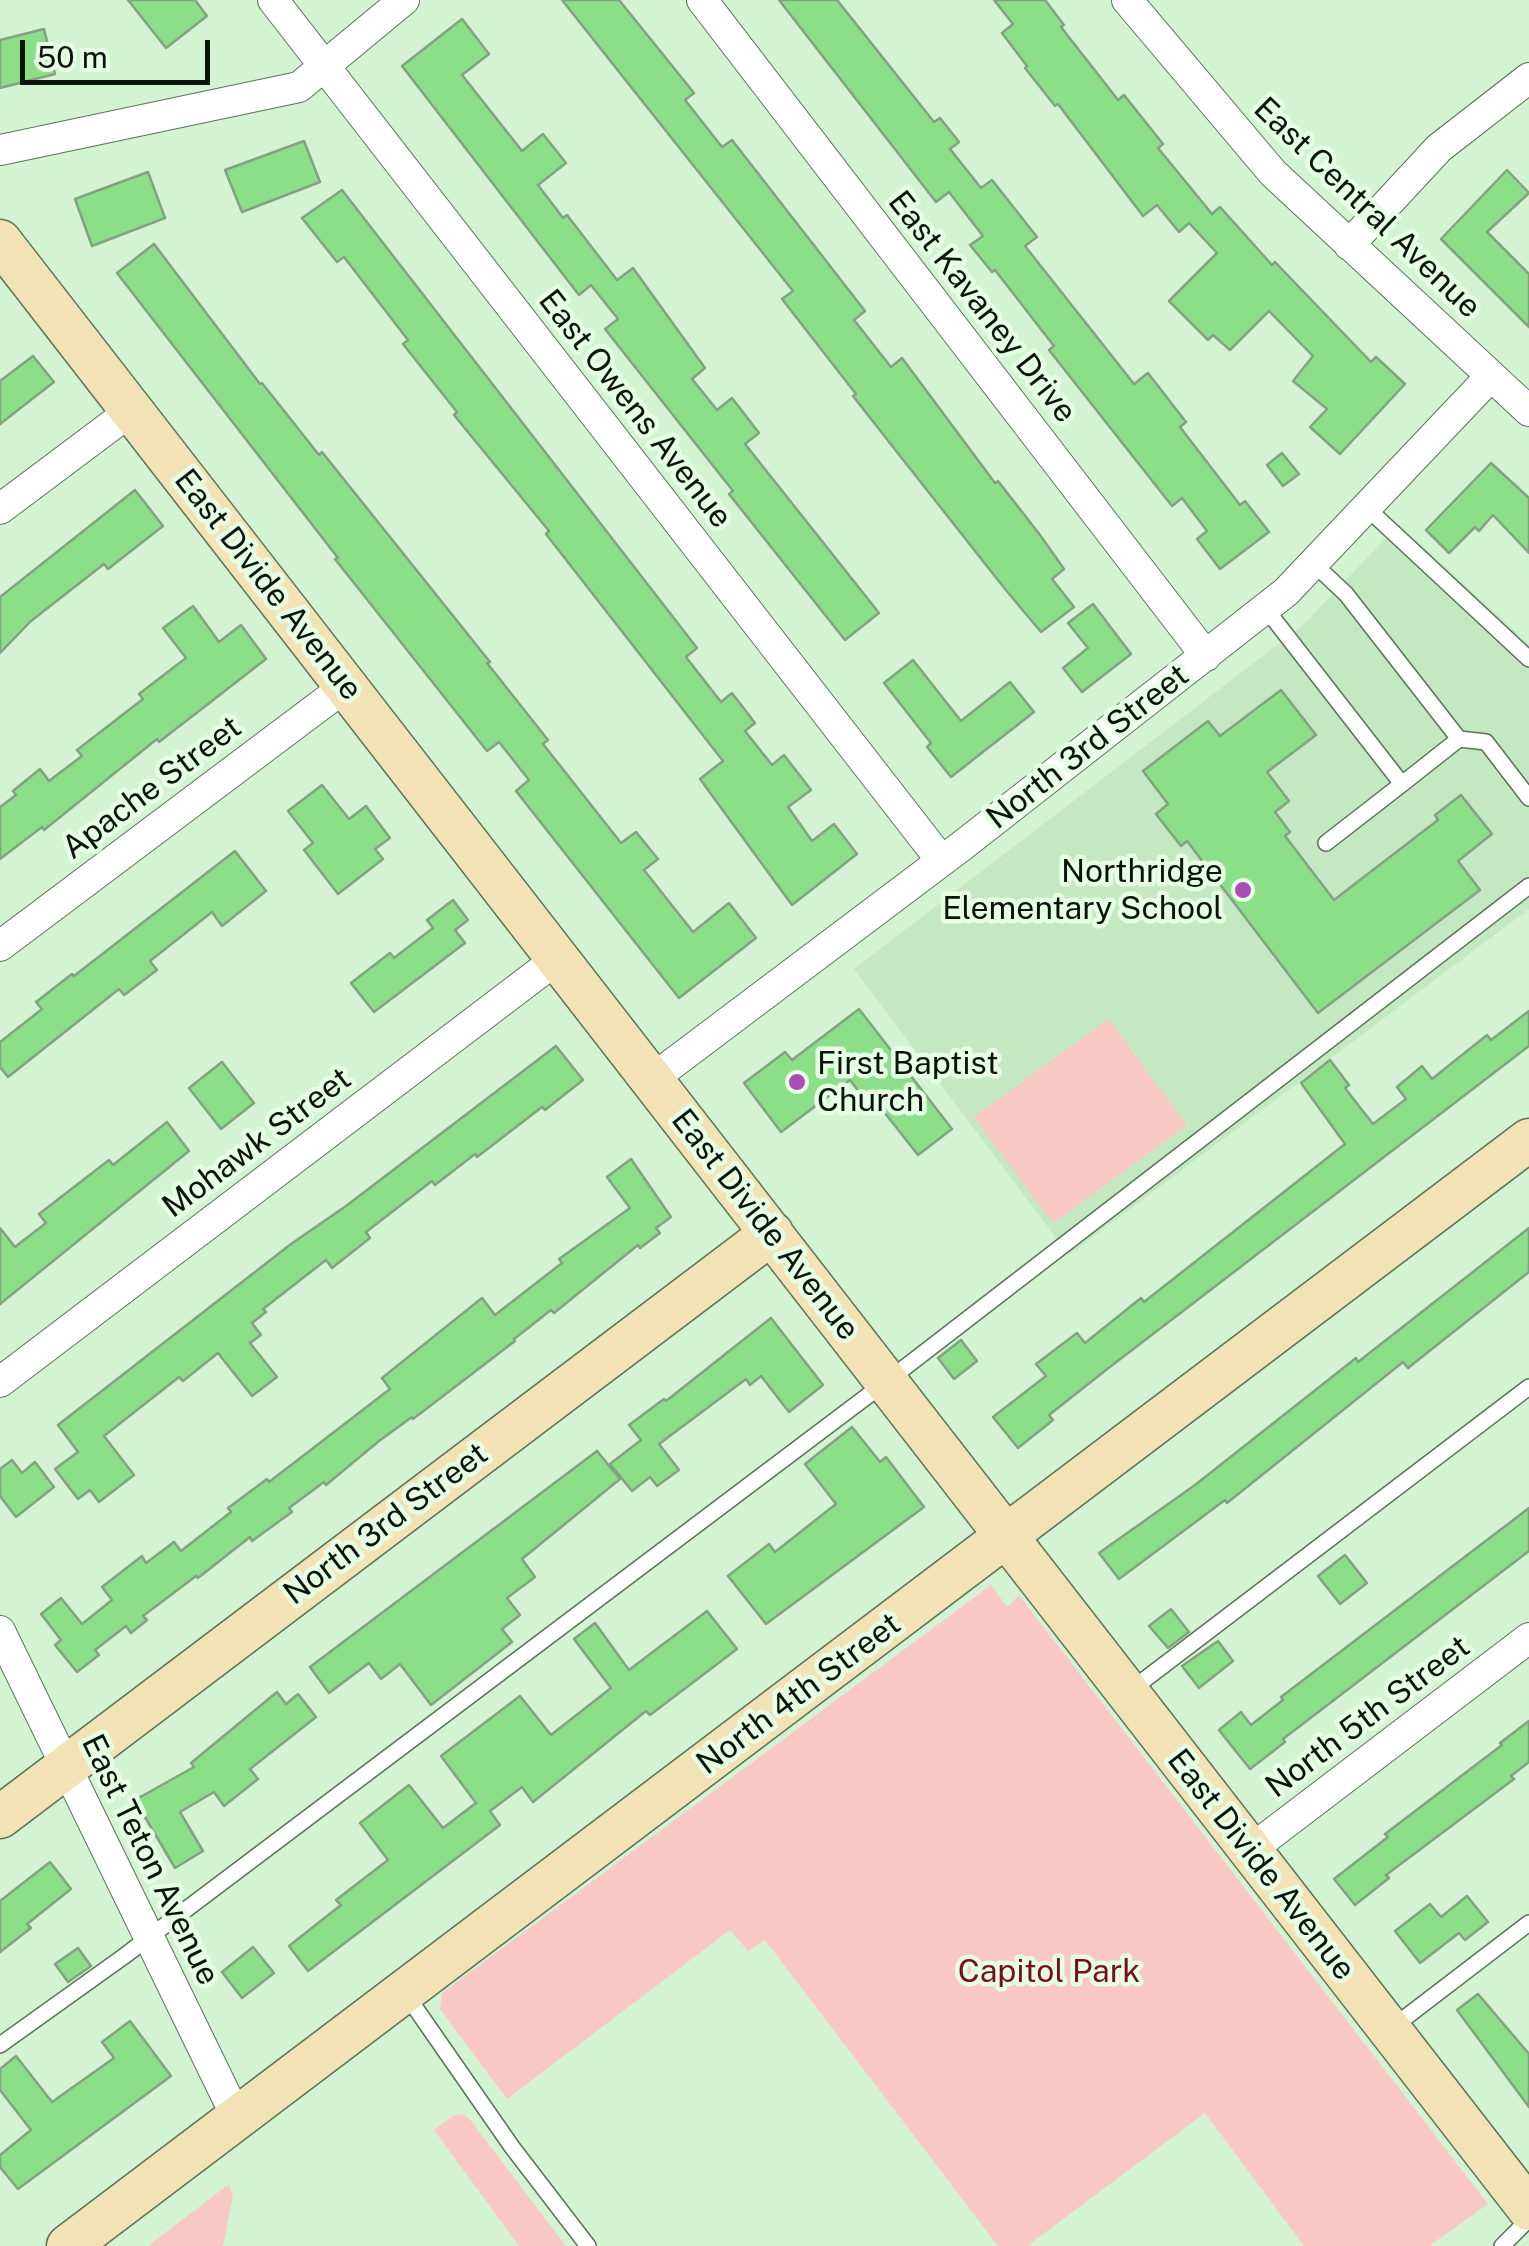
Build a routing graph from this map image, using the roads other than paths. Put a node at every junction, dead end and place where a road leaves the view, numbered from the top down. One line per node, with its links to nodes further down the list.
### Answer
1 (273, 0): 5 (street, East Owens Avenue)
2 (404, 0): 5 (street)
3 (702, 0): 17 (street, East Kavaney Drive)
4 (1126, 0): 9 (street, East Central Avenue)
5 (325, 66): 7 (street); 24 (street, East Owens Avenue)
6 (1529, 78): 9 (street)
7 (0, 150)
8 (0, 241): 11 (street, East Divide Avenue)
9 (1349, 245): 10 (street, East Central Avenue)
10 (1491, 376): 12 (street, East Central Avenue); 14 (street, North 3rd Street)
11 (132, 410): 13 (street); 19 (street, East Divide Avenue)
12 (1529, 411)
13 (0, 509)
14 (1368, 509): 15 (street, North 3rd Street); 18 (lane)
15 (1315, 565): 16 (street, North 3rd Street); 20 (lane)
16 (1266, 609): 17 (street, North 3rd Street); 21 (lane)
17 (1206, 656): 24 (street, North 3rd Street)
18 (1529, 659)
19 (346, 686): 26 (street, Apache Street); 27 (street, East Divide Avenue)
20 (1459, 739): 21 (lane); 22 (lane)
21 (1402, 784): 23 (lane)
22 (1529, 798)
23 (1326, 843)
24 (941, 860): 28 (street, North 3rd Street)
25 (1529, 886): 32 (lane)
26 (0, 946)
27 (557, 958): 28 (street, East Divide Avenue); 31 (street, Mohawk Street)
28 (651, 1080): 30 (street, East Divide Avenue)
29 (1529, 1140): 34 (street, North 4th Street)
30 (772, 1233): 32 (street, East Divide Avenue); 38 (street, North 3rd Street)
31 (0, 1382)
32 (886, 1382): 34 (street, East Divide Avenue); 42 (lane)
33 (1529, 1387): 37 (lane)
34 (1006, 1537): 37 (street, East Divide Avenue); 43 (street, North 4th Street)
35 (0, 1631): 38 (street, East Teton Avenue)
36 (1529, 1638): 40 (street, North 5th Street)
37 (1128, 1693): 40 (street, East Divide Avenue)
38 (67, 1767): 39 (street, North 3rd Street); 42 (street, East Teton Avenue)
39 (0, 1817)
40 (1249, 1850): 44 (street, East Divide Avenue)
41 (1529, 1923): 44 (lane)
42 (148, 1938): 45 (lane); 46 (street, East Teton Avenue)
43 (405, 1993): 46 (street, North 4th Street); 51 (lane)
44 (1390, 2030): 47 (street, East Divide Avenue)
45 (0, 2045)
46 (237, 2118): 50 (street, North 4th Street)
47 (1529, 2209)
48 (1529, 2219): 49 (lane)
49 (1502, 2245)
50 (68, 2246)
51 (588, 2246)

